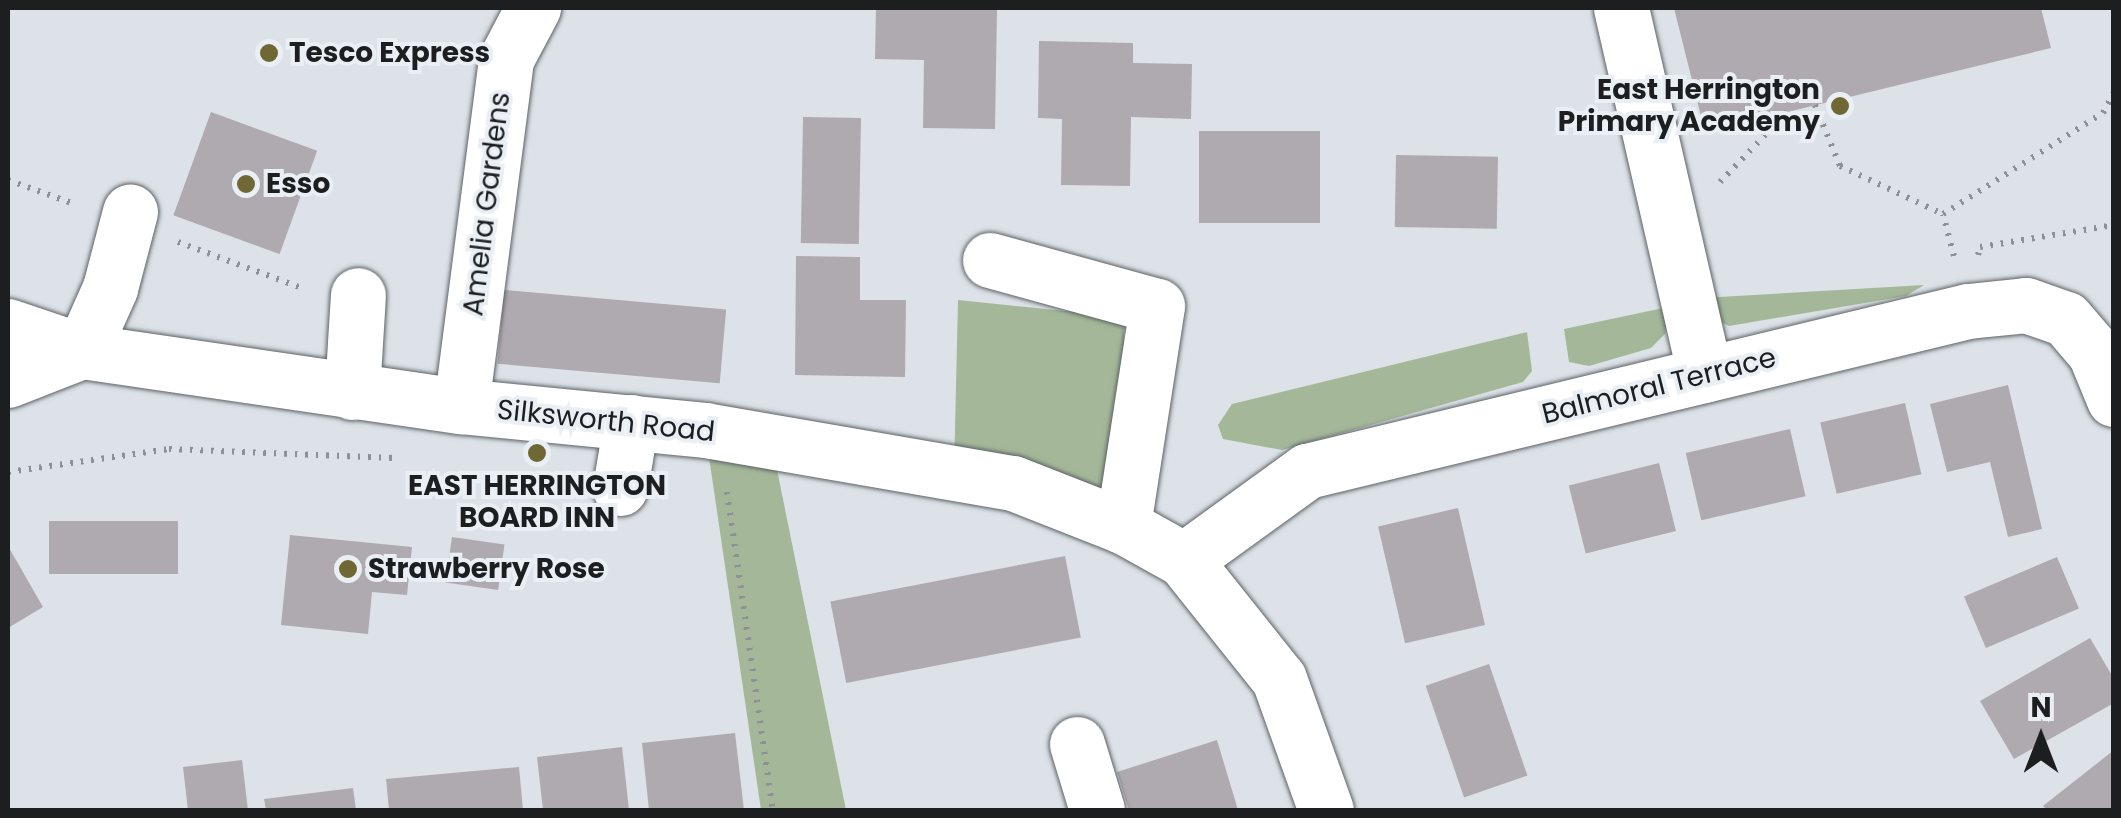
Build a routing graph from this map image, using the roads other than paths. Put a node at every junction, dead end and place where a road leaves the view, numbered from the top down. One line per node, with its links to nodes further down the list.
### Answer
1 (533, 8): 12 (street, Amelia Gardens)
2 (1621, 8): 8 (street)
3 (128, 218): 7 (street)
4 (990, 259): 15 (street)
5 (358, 301): 10 (street)
6 (8, 326): 7 (street, Silksworth Road)
7 (82, 351): 9 (street); 10 (street, Silksworth Road)
8 (1704, 375): 11 (street, Balmoral Terrace); 16 (street, Balmoral Terrace)
9 (8, 380)
10 (352, 392): 12 (street, Silksworth Road)
11 (2114, 400)
12 (461, 406): 13 (street, Silksworth Road)
13 (631, 422): 14 (street); 15 (street, Silksworth Road)
14 (620, 488)
15 (1123, 526): 16 (street, Silksworth Road)
16 (1184, 560): 19 (street, Silksworth Road)
17 (1077, 744): 18 (street)
18 (1097, 810)
19 (1326, 810)

